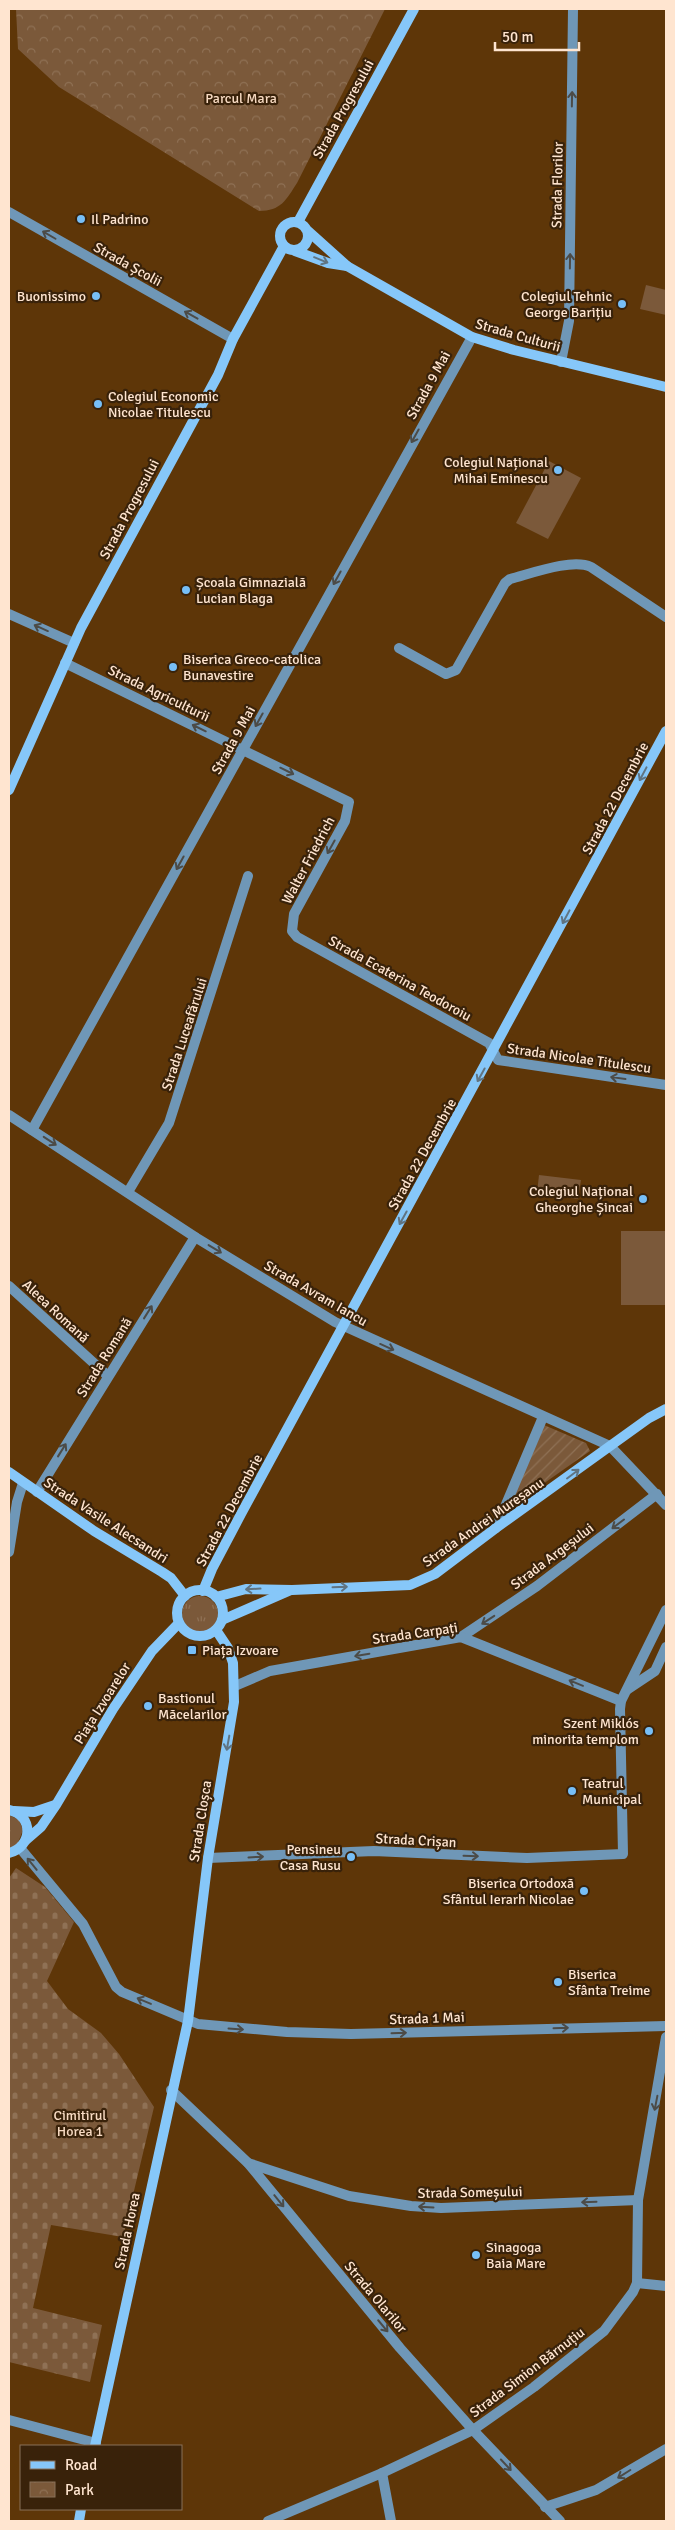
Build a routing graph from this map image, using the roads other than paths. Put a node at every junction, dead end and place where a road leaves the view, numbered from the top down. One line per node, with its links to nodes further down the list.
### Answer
1 (414, 9): 4 (street, Strada Progresului)
2 (573, 9): 11 (street, Strada Florilor, one-way to 2)
3 (9, 212): 10 (street, Strada Școlii, one-way to 3)
4 (298, 222): 5 (street); 6 (street, Strada Progresului)
5 (308, 231): 7 (street); 8 (street, Strada Culturii)
6 (284, 246): 7 (street); 10 (street, Strada Progresului)
7 (295, 251): 8 (street, Strada Culturii, one-way to 8)
8 (347, 266): 9 (street, Strada Culturii)
9 (472, 337): 11 (street, Strada Culturii); 19 (street, Strada 9 Mai, one-way to 19)
10 (234, 339): 15 (street, Strada Progresului)
11 (561, 362): 12 (street, Strada Culturii)
12 (666, 387)
13 (9, 614): 15 (street, one-way to 13)
14 (666, 618): 16 (street)
15 (74, 643): 17 (street, Strada Progresului)
16 (399, 648)
17 (65, 663): 19 (street, Strada Agriculturii, one-way to 17); 20 (street, Strada Progresului)
18 (666, 731): 24 (street, Strada 22 Decembrie, one-way to 24)
19 (243, 749): 21 (street, Strada Agriculturii, one-way to 21); 27 (street, Strada 9 Mai, one-way to 27)
20 (9, 790)
21 (349, 802): 23 (street, Walter Friedrich, one-way to 23)
22 (248, 876): 28 (street, Strada Luceafărului)
23 (292, 931): 24 (street, Strada Ecaterina Teodoroiu)
24 (494, 1050): 25 (street, Strada Nicolae Titulescu, one-way to 24); 31 (street, Strada 22 Decembrie, one-way to 31)
25 (666, 1085)
26 (9, 1115): 27 (street, Strada Avram Iancu)
27 (32, 1130): 28 (street, Strada Avram Iancu, one-way to 28)
28 (128, 1192): 29 (street, Strada Avram Iancu)
29 (195, 1237): 31 (street, Strada Avram Iancu, one-way to 31); 32 (street, Strada Romană, one-way to 29)
30 (9, 1286): 32 (street, Aleea Romană)
31 (343, 1327): 34 (street, Strada Avram Iancu, one-way to 34); 44 (street, Strada 22 Decembrie)
32 (108, 1376): 38 (street, Strada Romană, one-way to 32)
33 (666, 1409): 35 (street, Strada Andrei Mureșanu)
34 (543, 1417): 35 (street, Strada Avram Iancu); 41 (street)
35 (610, 1446): 39 (street, Strada Avram Iancu); 41 (street, Strada Andrei Mureșanu, one-way to 35)
36 (9, 1472): 37 (street, Strada Vasile Alecsandri)
37 (23, 1483): 38 (street, Strada Vasile Alecsandri); 42 (street)
38 (37, 1492): 45 (street, Strada Vasile Alecsandri)
39 (657, 1494): 40 (street, Strada Avram Iancu); 51 (street, Strada Argeșului, one-way to 51)
40 (666, 1506)
41 (496, 1528): 43 (street, Strada Andrei Mureșanu, one-way to 41)
42 (9, 1552)
43 (292, 1590): 46 (street, Strada Andrei Mureșanu, one-way to 46); 48 (street, Strada Andrei Mureșanu)
44 (203, 1591): 45 (street); 46 (street)
45 (185, 1596): 49 (street)
46 (216, 1597): 48 (street)
47 (666, 1610): 53 (street)
48 (222, 1620): 50 (street)
49 (179, 1623): 50 (street); 59 (street, Piața Izvoarelor)
50 (216, 1630): 56 (street, Strada Cloșca)
51 (462, 1637): 56 (street, Strada Carpați, one-way to 56); 58 (street, Strada Carpați, one-way to 51)
52 (666, 1647): 54 (street)
53 (641, 1662): 54 (street); 57 (street)
54 (655, 1671): 55 (street); 57 (street)
55 (666, 1673)
56 (235, 1686): 63 (street, Strada Cloșca, one-way to 63)
57 (628, 1689): 58 (street)
58 (621, 1701): 63 (street, Strada Crișan, one-way to 58)
59 (56, 1805): 60 (street); 61 (street, Piața Izvoarelor)
60 (11, 1811): 61 (street)
61 (23, 1844): 62 (street); 64 (street, Strada 1 Mai, one-way to 61)
62 (9, 1853)
63 (208, 1858): 64 (street, Strada Cloșca)
64 (188, 2021): 65 (street, Strada 1 Mai, one-way to 65); 67 (street, Strada Horea)
65 (666, 2026)
66 (666, 2037): 69 (street, one-way to 69)
67 (172, 2090): 68 (street, Strada Olarilor); 74 (street, Strada Horea)
68 (248, 2163): 69 (street, Strada Someșului, one-way to 68); 73 (street, Strada Olarilor, one-way to 73)
69 (638, 2200): 70 (street)
70 (637, 2283): 71 (street); 73 (street, Strada Simion Bărnuțiu)
71 (666, 2286)
72 (9, 2420): 74 (street)
73 (473, 2430): 76 (street, Strada Simion Bărnuțiu); 77 (street, Strada Olarilor, one-way to 77)
74 (95, 2445)
75 (666, 2450): 77 (street, one-way to 77)
76 (382, 2473): 78 (street, Strada Simion Bărnuțiu); 79 (street)
77 (545, 2507): 80 (street, Strada Olarilor)
78 (268, 2521)
79 (392, 2521)
80 (560, 2521)

